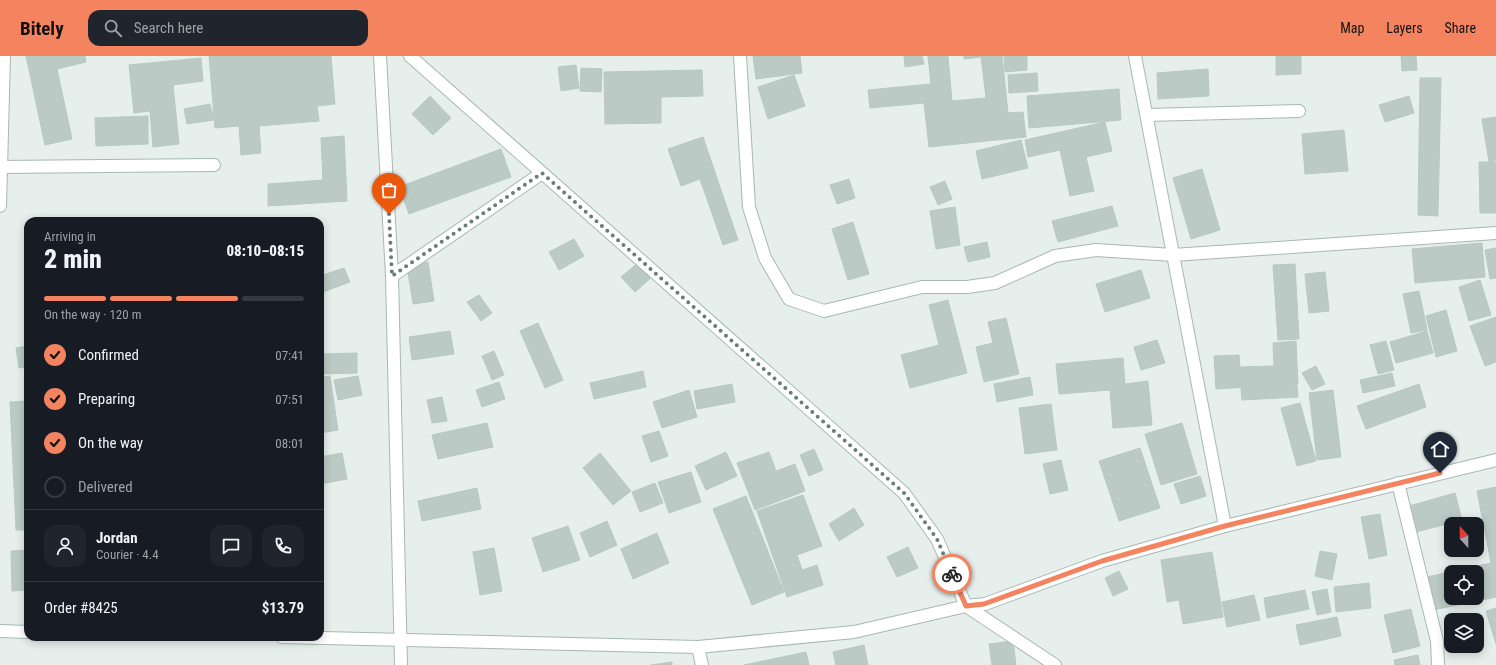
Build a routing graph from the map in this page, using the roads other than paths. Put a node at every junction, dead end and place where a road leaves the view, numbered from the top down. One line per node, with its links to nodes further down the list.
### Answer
1 (4, 56): 9 (street)
2 (380, 56): 14 (street)
3 (410, 56): 10 (street)
4 (740, 56): 13 (street)
5 (1135, 56): 7 (street)
6 (1299, 111): 7 (street)
7 (1147, 115): 13 (street)
8 (214, 165): 9 (street)
9 (1, 167): 11 (street)
10 (542, 173): 14 (street); 18 (street)
11 (0, 206)
12 (1496, 233): 13 (street)
13 (1173, 255): 17 (street)
14 (392, 276): 22 (street)
15 (1496, 460): 16 (street)
16 (1398, 483): 17 (street); 27 (street)
17 (1225, 526): 18 (street)
18 (966, 606): 23 (street); 26 (street)
19 (0, 631): 20 (street)
20 (24, 632)
21 (324, 638): 22 (street)
22 (400, 640): 23 (street); 24 (street)
23 (698, 647): 25 (street)
24 (401, 665)
25 (702, 665)
26 (1055, 665)
27 (1438, 665)

